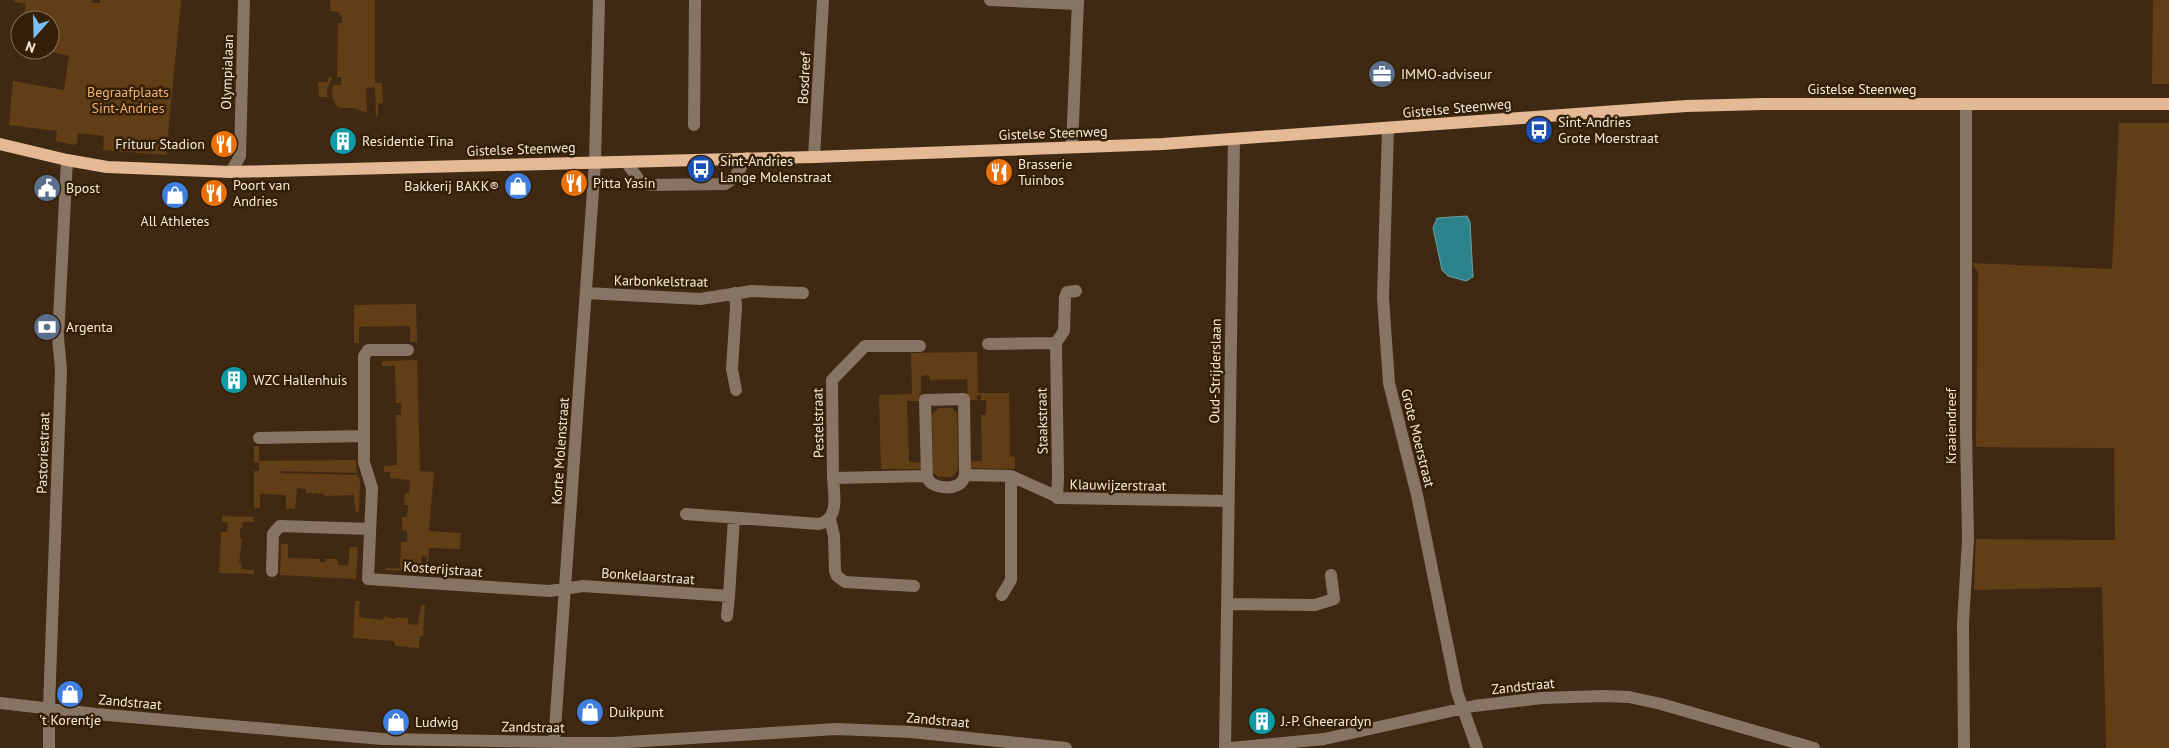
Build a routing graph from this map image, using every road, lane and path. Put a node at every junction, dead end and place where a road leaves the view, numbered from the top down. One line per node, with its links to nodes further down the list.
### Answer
1 (244, 0): 19 (street, Olympialaan)
2 (599, 0): 17 (street, Korte Molenstraat)
3 (693, 0): 9 (street)
4 (822, 0): 14 (street, Bosdreef)
5 (990, 0): 6 (street)
6 (1077, 2): 13 (street)
7 (1966, 104): 8 (main road, Gistelse Steenweg); 10 (main road, Gistelse Steenweg); 59 (street, Kraaiendreef)
8 (2169, 104)
9 (694, 125)
10 (1388, 128): 11 (main road, Gistelse Steenweg); 51 (street, Grote Moerstraat)
11 (1234, 139): 13 (main road, Gistelse Steenweg); 36 (street, Oud-Strijderslaan)
12 (0, 144): 16 (main road, Gistelse Steenweg)
13 (1072, 147): 14 (main road, Gistelse Steenweg)
14 (814, 156): 15 (main road, Gistelse Steenweg)
15 (747, 158): 18 (main road, Gistelse Steenweg); 18 (street)
16 (67, 160): 19 (main road, Gistelse Steenweg); 50 (street, Pastoriestraat)
17 (595, 162): 18 (main road, Gistelse Steenweg); 19 (main road, Gistelse Steenweg); 21 (street, Korte Molenstraat)
18 (626, 162)
19 (231, 172)
20 (1076, 291): 24 (street, Staakstraat)
21 (586, 293): 23 (street, Karbonkelstraat); 44 (street, Korte Molenstraat)
22 (803, 293): 23 (street, Karbonkelstraat)
23 (734, 294): 28 (street)
24 (1056, 343): 25 (street); 35 (street, Staakstraat)
25 (988, 344)
26 (920, 346): 34 (street, Pestelstraat)
27 (408, 350): 29 (street, Kosterijstraat)
28 (736, 390)
29 (364, 436): 30 (street); 40 (street, Kosterijstraat)
30 (259, 438)
31 (965, 475): 32 (street); 32 (street); 33 (street, Klauwijzerstraat)
32 (926, 476): 34 (street)
33 (1011, 476): 35 (street, Klauwijzerstraat); 46 (street)
34 (833, 478): 39 (street)
35 (1057, 498): 36 (street, Klauwijzerstraat)
36 (1229, 501): 47 (street, Oud-Strijderslaan)
37 (686, 514): 38 (street)
38 (734, 518): 39 (street); 45 (street)
39 (830, 519): 43 (street)
40 (370, 529): 41 (street); 44 (street, Kosterijstraat)
41 (272, 571)
42 (1331, 576): 47 (street)
43 (914, 586)
44 (565, 588): 45 (street, Bonkelaarstraat); 52 (street, Korte Molenstraat)
45 (728, 596): 48 (street)
46 (1002, 596)
47 (1228, 604): 55 (street, Oud-Strijderslaan)
48 (727, 616)
49 (0, 703): 50 (street, Zandstraat)
50 (48, 708): 52 (street, Zandstraat); 53 (street, Pastoriestraat)
51 (1461, 708): 56 (street, Zandstraat); 57 (street, Grote Moerstraat); 58 (street, Zandstraat)
52 (554, 743): 54 (street, Zandstraat)
53 (49, 748)
54 (1066, 748)
55 (1226, 748)
56 (1232, 748)
57 (1477, 748)
58 (1814, 748)
59 (1964, 748)

